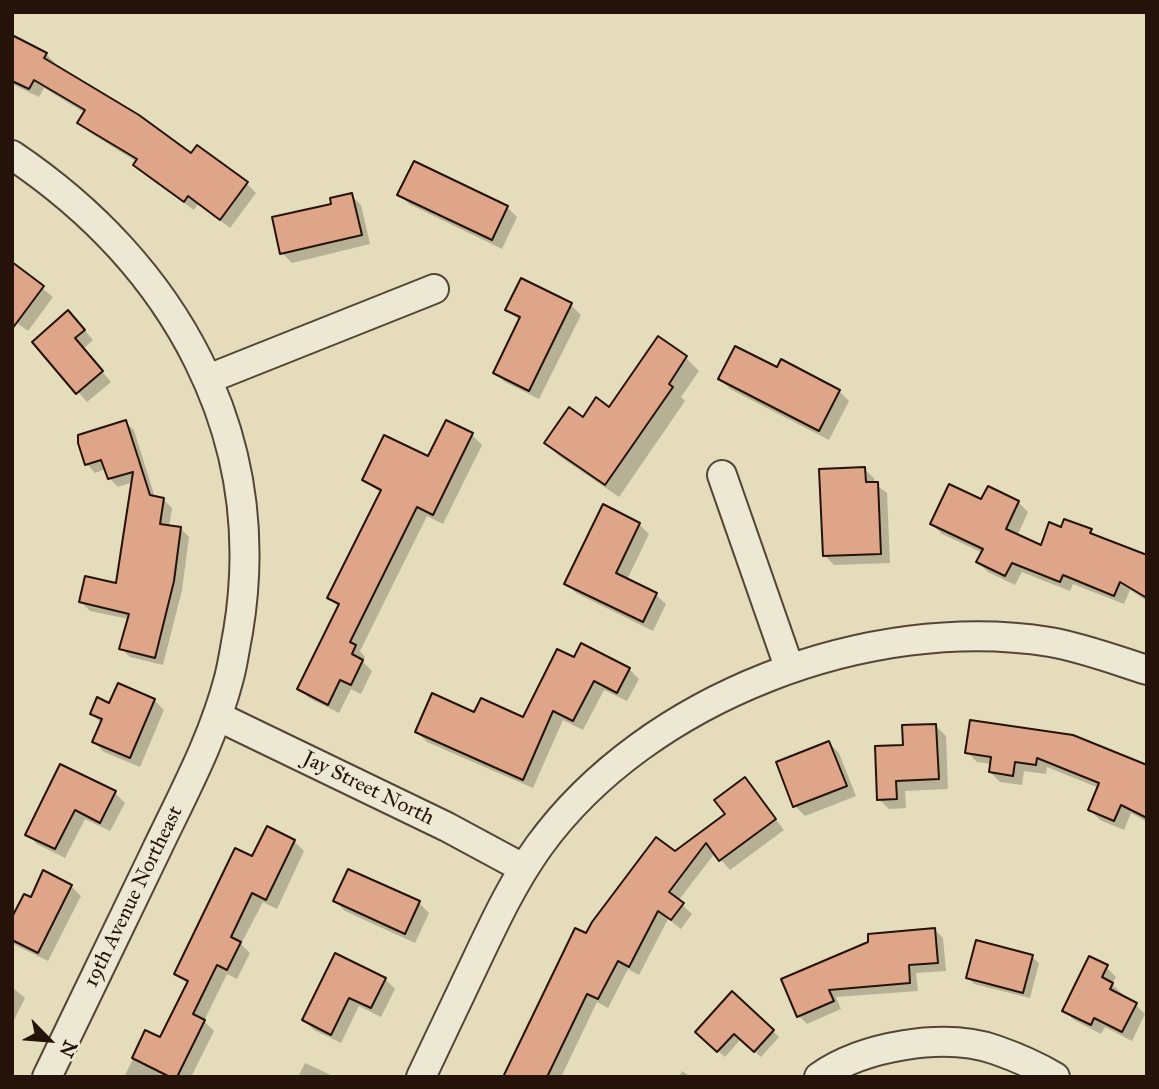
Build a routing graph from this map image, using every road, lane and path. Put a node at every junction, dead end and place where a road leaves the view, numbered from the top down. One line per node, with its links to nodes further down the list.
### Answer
1 (12, 155): 3 (street)
2 (434, 289): 3 (street)
3 (208, 379): 7 (street)
4 (722, 475): 5 (street)
5 (789, 667): 6 (street); 8 (street)
6 (1147, 670)
7 (217, 716): 8 (street, Jay Street North); 9 (street, 19th Avenue Northeast)
8 (523, 868): 10 (street)
9 (47, 1077)
10 (421, 1077)
11 (819, 1077): 12 (street)
12 (1055, 1077)

